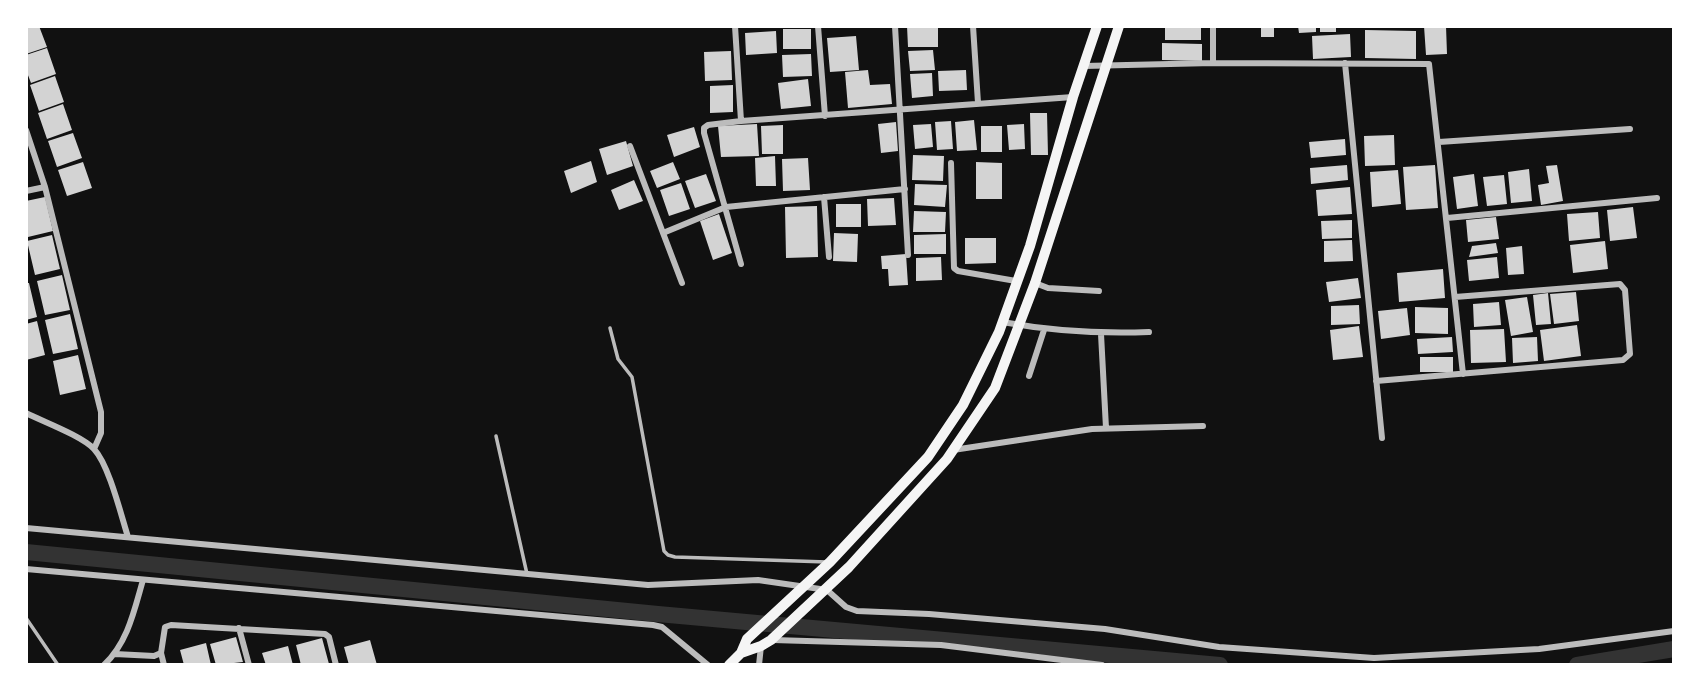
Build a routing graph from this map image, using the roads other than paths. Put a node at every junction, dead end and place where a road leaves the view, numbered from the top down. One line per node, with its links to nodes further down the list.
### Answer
1 (735, 26): 16 (street)
2 (818, 26): 15 (street)
3 (895, 26): 14 (street)
4 (973, 26): 13 (street)
5 (1097, 26): 10 (main road)
6 (1119, 26): 11 (main road)
7 (1213, 26): 8 (street)
8 (1213, 63): 9 (street); 11 (street)
9 (1345, 63): 19 (street); 46 (street)
10 (1084, 66): 11 (street); 12 (main road)
11 (1107, 66): 35 (main road)
12 (1073, 97): 13 (street); 33 (main road)
13 (978, 103): 14 (street)
14 (901, 109): 15 (street); 23 (street)
15 (825, 116): 16 (street)
16 (741, 121): 27 (street)
17 (1630, 129): 19 (street)
18 (26, 130): 22 (street)
19 (1439, 142): 28 (street)
20 (630, 146): 29 (street)
21 (951, 163): 33 (street)
22 (45, 187): 24 (street); 54 (street)
23 (905, 189): 25 (street); 30 (street)
24 (26, 191)
25 (824, 197): 27 (street); 31 (street)
26 (1657, 198): 28 (street)
27 (726, 207): 29 (street); 32 (street)
28 (1447, 218): 37 (street)
29 (663, 233): 34 (street)
30 (908, 255)
31 (829, 257)
32 (741, 264)
33 (1016, 281): 38 (main road)
34 (682, 283)
35 (1035, 283): 36 (street); 39 (main road)
36 (1099, 291)
37 (1455, 297): 44 (street); 44 (street)
38 (1002, 322): 39 (street); 48 (main road)
39 (1021, 325): 41 (street); 50 (main road)
40 (610, 328): 58 (lane)
41 (1044, 330): 43 (street); 45 (street)
42 (1149, 332): 43 (street)
43 (1101, 334): 51 (street)
44 (1463, 374): 46 (street)
45 (1029, 376)
46 (1376, 381): 53 (street)
47 (26, 413): 54 (street)
48 (952, 421): 50 (main road); 58 (main road)
49 (1203, 426): 51 (street)
50 (968, 428): 55 (main road)
51 (1106, 428): 55 (street)
52 (496, 436): 60 (lane)
53 (1382, 438)
54 (94, 449): 57 (street)
55 (953, 450): 63 (main road)
56 (26, 528): 57 (street)
57 (128, 537): 60 (street)
58 (830, 562): 62 (main road)
59 (26, 569): 61 (street)
60 (527, 574): 62 (street)
61 (143, 580): 70 (street); 76 (street)
62 (803, 586): 63 (street); 69 (main road)
63 (827, 590): 66 (street); 67 (main road)
64 (26, 618): 71 (lane)
65 (239, 628): 68 (street); 74 (street); 75 (street)
66 (1674, 631)
67 (766, 643): 69 (main road); 78 (street); 79 (street)
68 (161, 653): 70 (street); 73 (street)
69 (741, 653): 77 (main road)
70 (115, 654): 72 (street)
71 (58, 665)
72 (104, 665)
73 (164, 665)
74 (249, 665)
75 (336, 665)
76 (708, 665)
77 (729, 665)
78 (758, 665)
79 (1102, 665)

